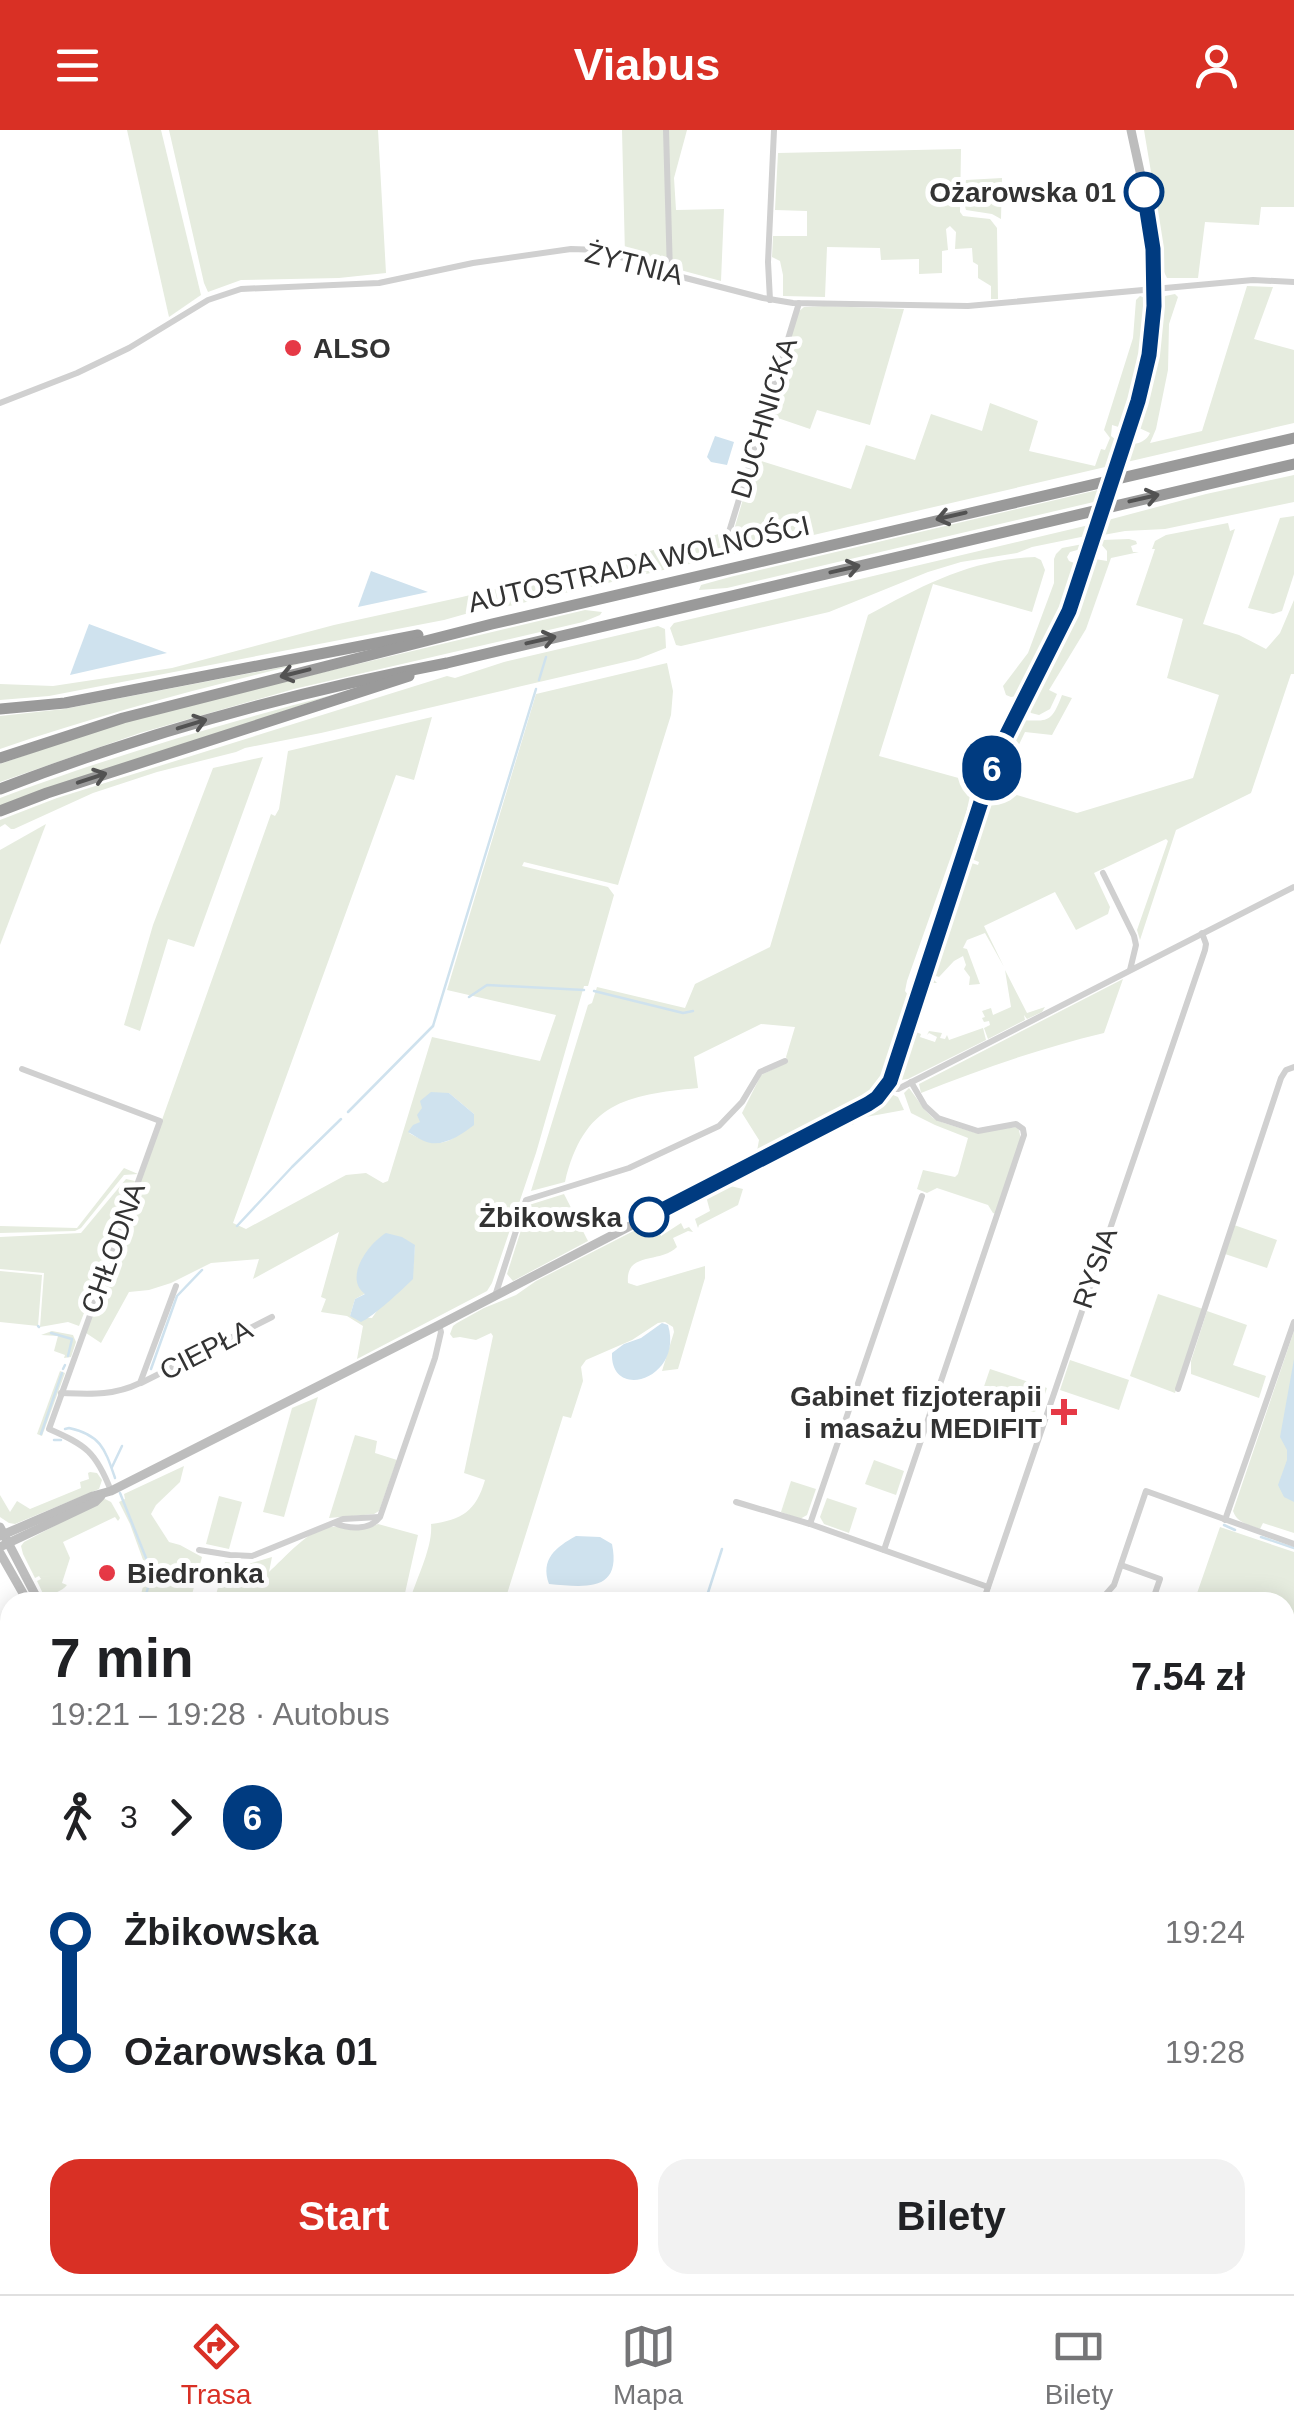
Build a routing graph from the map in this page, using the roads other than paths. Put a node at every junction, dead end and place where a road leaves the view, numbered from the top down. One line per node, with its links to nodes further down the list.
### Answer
1 (666, 130): 4 (street)
2 (774, 130): 7 (street)
3 (1132, 130): 6 (main road)
4 (670, 274): 7 (street, ŻYTNIA); 9 (street, ŻYTNIA)
5 (1294, 282): 6 (street, ŻYTNIA)
6 (1154, 290): 8 (street, ŻYTNIA); 29 (main road, bridge)
7 (770, 300): 8 (street, ŻYTNIA)
8 (798, 303): 12 (street, DUCHNICKA)
9 (0, 402)
10 (1294, 438): 13 (highway, AUTOSTRADA WOLNOŚCI, one-way to 13)
11 (1290, 464): 14 (highway, AUTOSTRADA WOLNOŚCI, one-way to 11)
12 (729, 532)
13 (492, 624): 15 (highway); 16 (highway, AUTOSTRADA WOLNOŚCI, one-way to 16)
14 (446, 663): 17 (highway, AUTOSTRADA WOLNOŚCI, one-way to 14); 18 (highway, one-way to 14)
15 (0, 709)
16 (0, 758)
17 (0, 789)
18 (0, 811)
19 (1104, 873): 22 (street)
20 (1294, 887): 21 (street)
21 (1202, 933): 23 (street); 48 (street, RYSIA)
22 (1136, 945): 23 (street); 24 (street)
23 (1148, 961): 24 (street)
24 (1129, 971): 28 (street)
25 (784, 1060): 32 (street)
26 (1294, 1067): 37 (street)
27 (22, 1069): 38 (street, CHŁODNA)
28 (911, 1082): 29 (street); 46 (street)
29 (885, 1090): 32 (main road)
30 (922, 1196): 42 (street)
31 (176, 1286): 36 (street, CIEPŁA)
32 (495, 1296): 35 (main road)
33 (272, 1317): 36 (street, CIEPŁA)
34 (1294, 1322): 41 (street)
35 (439, 1325): 39 (main road); 45 (street)
36 (140, 1383): 38 (street, CIEPŁA)
37 (1178, 1389)
38 (61, 1393): 39 (street, CHŁODNA)
39 (107, 1492): 43 (main road)
40 (736, 1502): 42 (street)
41 (1225, 1520): 44 (street); 47 (street)
42 (810, 1524): 46 (street)
43 (2, 1540): 49 (main road); 50 (main road)
44 (1294, 1544)
45 (199, 1550)
46 (884, 1550): 48 (street)
47 (1121, 1565): 52 (street); 53 (street)
48 (988, 1587): 51 (street, RYSIA)
49 (24, 1592)
50 (33, 1592)
51 (986, 1592)
52 (1108, 1592)
53 (1155, 1592)

